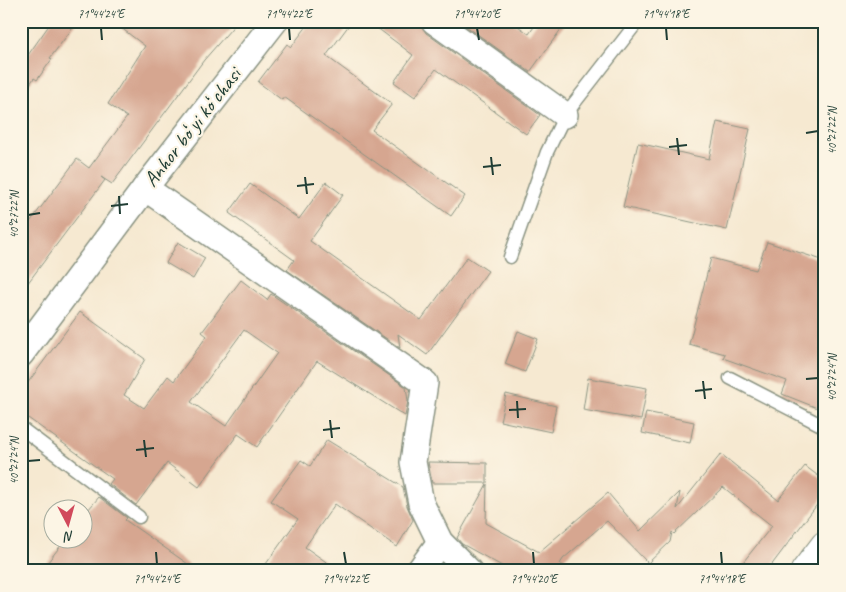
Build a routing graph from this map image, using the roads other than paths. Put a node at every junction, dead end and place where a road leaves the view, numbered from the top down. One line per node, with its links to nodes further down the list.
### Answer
1 (275, 21): 5 (street, Anhor boʻyi koʻchasi)
2 (434, 21): 4 (street)
3 (638, 21): 4 (lane)
4 (565, 115): 6 (lane)
5 (145, 188): 7 (street, Anhor boʻyi koʻchasi); 12 (street)
6 (510, 257)
7 (21, 354)
8 (730, 378): 9 (lane)
9 (825, 427)
10 (21, 428): 11 (lane)
11 (139, 517)
12 (440, 542): 14 (street); 15 (street)
13 (825, 545): 16 (street)
14 (419, 571)
15 (469, 571)
16 (805, 571)

